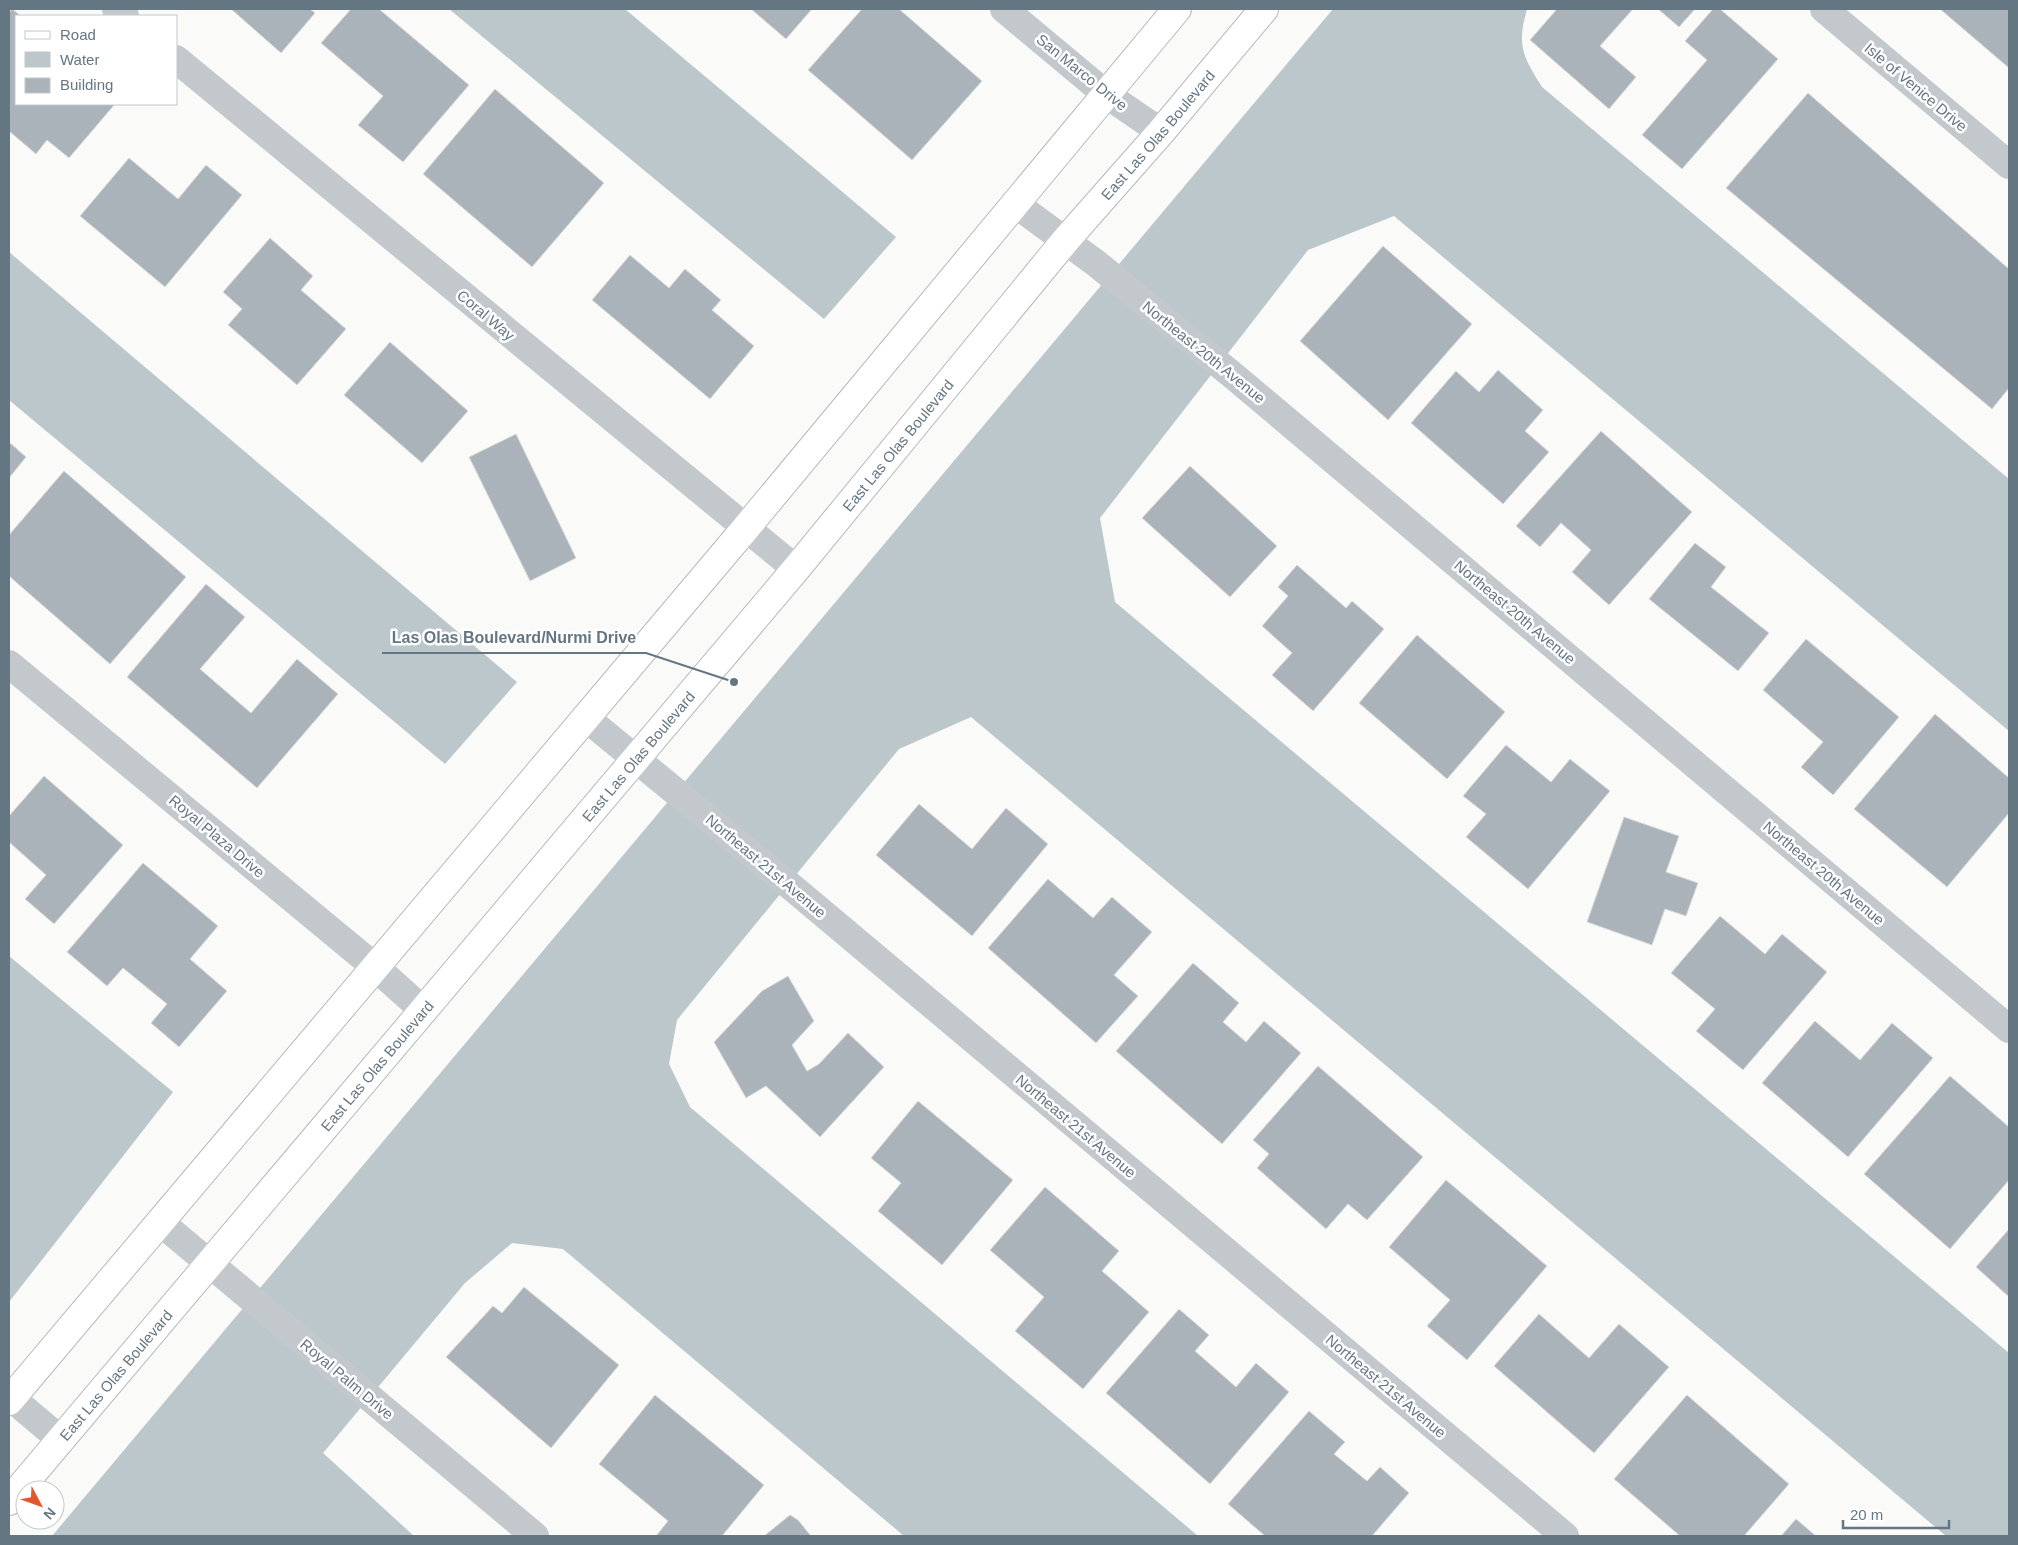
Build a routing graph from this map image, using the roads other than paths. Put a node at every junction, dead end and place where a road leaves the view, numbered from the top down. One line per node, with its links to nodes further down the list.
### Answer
1 (1004, 9): 6 (street, San Marco Drive)
2 (1177, 9): 6 (main road)
3 (1264, 9): 7 (main road, East Las Olas Boulevard)
4 (1824, 9): 8 (street, Isle of Venice Drive)
5 (178, 60): 11 (street, Coral Way)
6 (1107, 94): 7 (street, San Marco Drive); 9 (main road)
7 (1161, 132): 10 (main road, East Las Olas Boulevard)
8 (2009, 165)
9 (1014, 203): 10 (street, Northeast 20th Avenue); 11 (main road)
10 (1065, 241): 12 (main road, East Las Olas Boulevard); 18 (street, Northeast 20th Avenue)
11 (745, 529): 12 (street, Coral Way); 14 (main road)
12 (796, 569): 15 (main road, East Las Olas Boulevard)
13 (9, 664): 16 (street, Royal Plaza Drive)
14 (586, 718): 15 (street, Northeast 21st Avenue); 16 (main road)
15 (635, 758): 17 (main road, East Las Olas Boulevard); 25 (street, Northeast 21st Avenue)
16 (375, 967): 17 (street, Royal Plaza Drive); 19 (main road)
17 (424, 1010): 20 (main road, East Las Olas Boulevard)
18 (2009, 1029)
19 (160, 1222): 20 (street, Royal Palm Drive); 21 (main road)
20 (210, 1264): 22 (main road, East Las Olas Boulevard); 24 (street, Royal Palm Drive)
21 (10, 1399): 22 (street)
22 (61, 1440): 23 (main road, East Las Olas Boulevard)
23 (9, 1501)
24 (535, 1536)
25 (1565, 1536)

